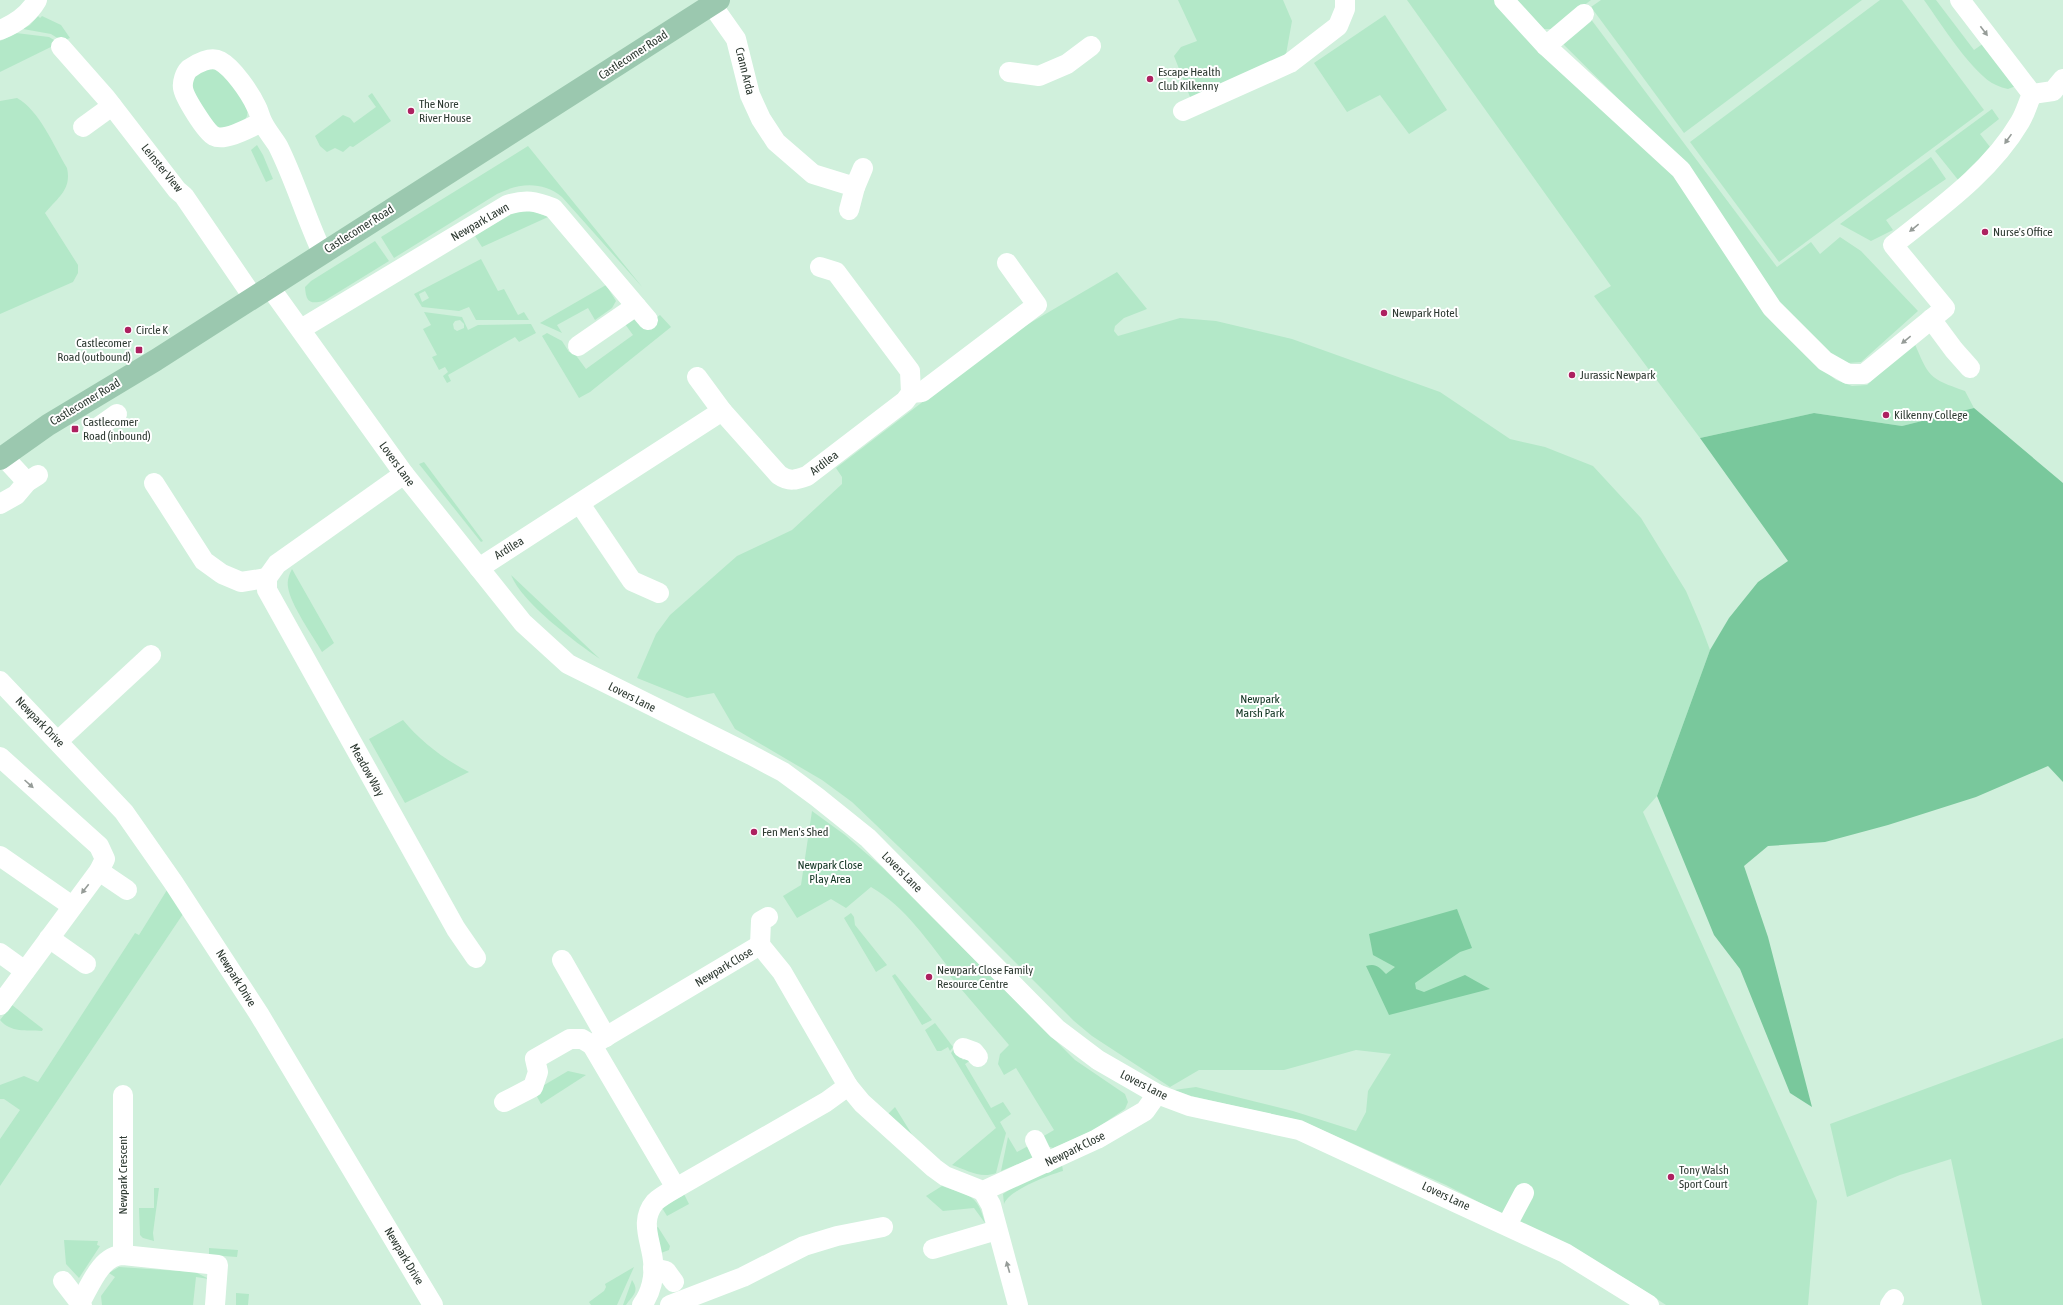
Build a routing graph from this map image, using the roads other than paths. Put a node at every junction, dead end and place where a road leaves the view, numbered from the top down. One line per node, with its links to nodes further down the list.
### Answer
1 (36, 0): 7 (street)
2 (1346, 0): 15 (street)
3 (1504, 0): 10 (street)
4 (1960, 0): 13 (street, one-way to 13)
5 (715, 2): 19 (street, Crann Arda); 21 (main road, Castlecomer Road)
6 (1584, 14): 10 (street)
7 (0, 30)
8 (61, 46): 14 (street, Leinster View)
9 (1091, 46): 11 (street)
10 (1546, 46): 25 (street, one-way to 10)
11 (1009, 72)
12 (2060, 89): 13 (street)
13 (2032, 94): 25 (street, one-way to 25)
14 (112, 106): 17 (street); 24 (street, Leinster View)
15 (1183, 112)
16 (264, 124): 21 (street)
17 (83, 127)
18 (863, 168): 19 (street)
19 (855, 188): 20 (street)
20 (849, 210)
21 (322, 252): 24 (main road, Castlecomer Road)
22 (1007, 263): 30 (street, Ardilea)
23 (820, 267): 30 (street)
24 (261, 292): 26 (street, Lovers Lane); 31 (main road, Castlecomer Road)
25 (1931, 319): 28 (street)
26 (301, 329): 27 (street, Newpark Lawn); 35 (street, Lovers Lane)
27 (578, 346)
28 (1970, 368)
29 (697, 377): 32 (street, Ardilea)
30 (911, 393): 32 (street, Ardilea)
31 (88, 401): 33 (street); 34 (main road, Castlecomer Road)
32 (722, 411): 38 (street, Ardilea)
33 (104, 423)
34 (2, 457): 37 (street)
35 (404, 474): 39 (street, Lovers Lane); 40 (street)
36 (154, 483): 40 (street)
37 (0, 504)
38 (580, 504): 39 (street, Ardilea); 41 (street)
39 (479, 568): 61 (street, Lovers Lane)
40 (267, 578): 54 (street, Meadow Way)
41 (658, 593)
42 (151, 655): 44 (street)
43 (0, 681): 44 (street, Newpark Drive)
44 (58, 741): 79 (street, Newpark Drive)
45 (0, 757): 47 (street, one-way to 47)
46 (0, 856): 49 (street)
47 (99, 871): 48 (street); 49 (street, one-way to 49)
48 (127, 890)
49 (72, 906): 51 (street)
50 (768, 917): 52 (street)
51 (49, 938): 56 (street); 57 (street)
52 (760, 945): 59 (street, Newpark Close); 60 (street, Newpark Close)
53 (0, 952): 57 (street)
54 (476, 958)
55 (562, 960): 59 (street)
56 (86, 964)
57 (25, 971): 58 (street)
58 (0, 1005)
59 (599, 1041): 63 (street); 66 (street)
60 (848, 1086): 66 (street); 67 (street, Newpark Close)
61 (1157, 1094): 65 (street, Newpark Close); 69 (street, Lovers Lane)
62 (123, 1095): 73 (street, Newpark Crescent)
63 (504, 1102)
64 (1035, 1140): 65 (street)
65 (1046, 1163): 67 (street, Newpark Close)
66 (676, 1188): 74 (street)
67 (983, 1191): 71 (street)
68 (1524, 1193): 69 (street)
69 (1507, 1225): 83 (street, Lovers Lane)
70 (883, 1227): 81 (street)
71 (997, 1230): 72 (street); 82 (street, one-way to 71)
72 (933, 1249)
73 (123, 1255): 77 (street); 78 (street)
74 (653, 1268): 76 (street); 80 (street)
75 (63, 1281): 77 (street)
76 (674, 1282)
77 (81, 1304)
78 (215, 1305)
79 (432, 1305)
80 (642, 1305)
81 (670, 1305)
82 (1018, 1305)
83 (1649, 1305)

